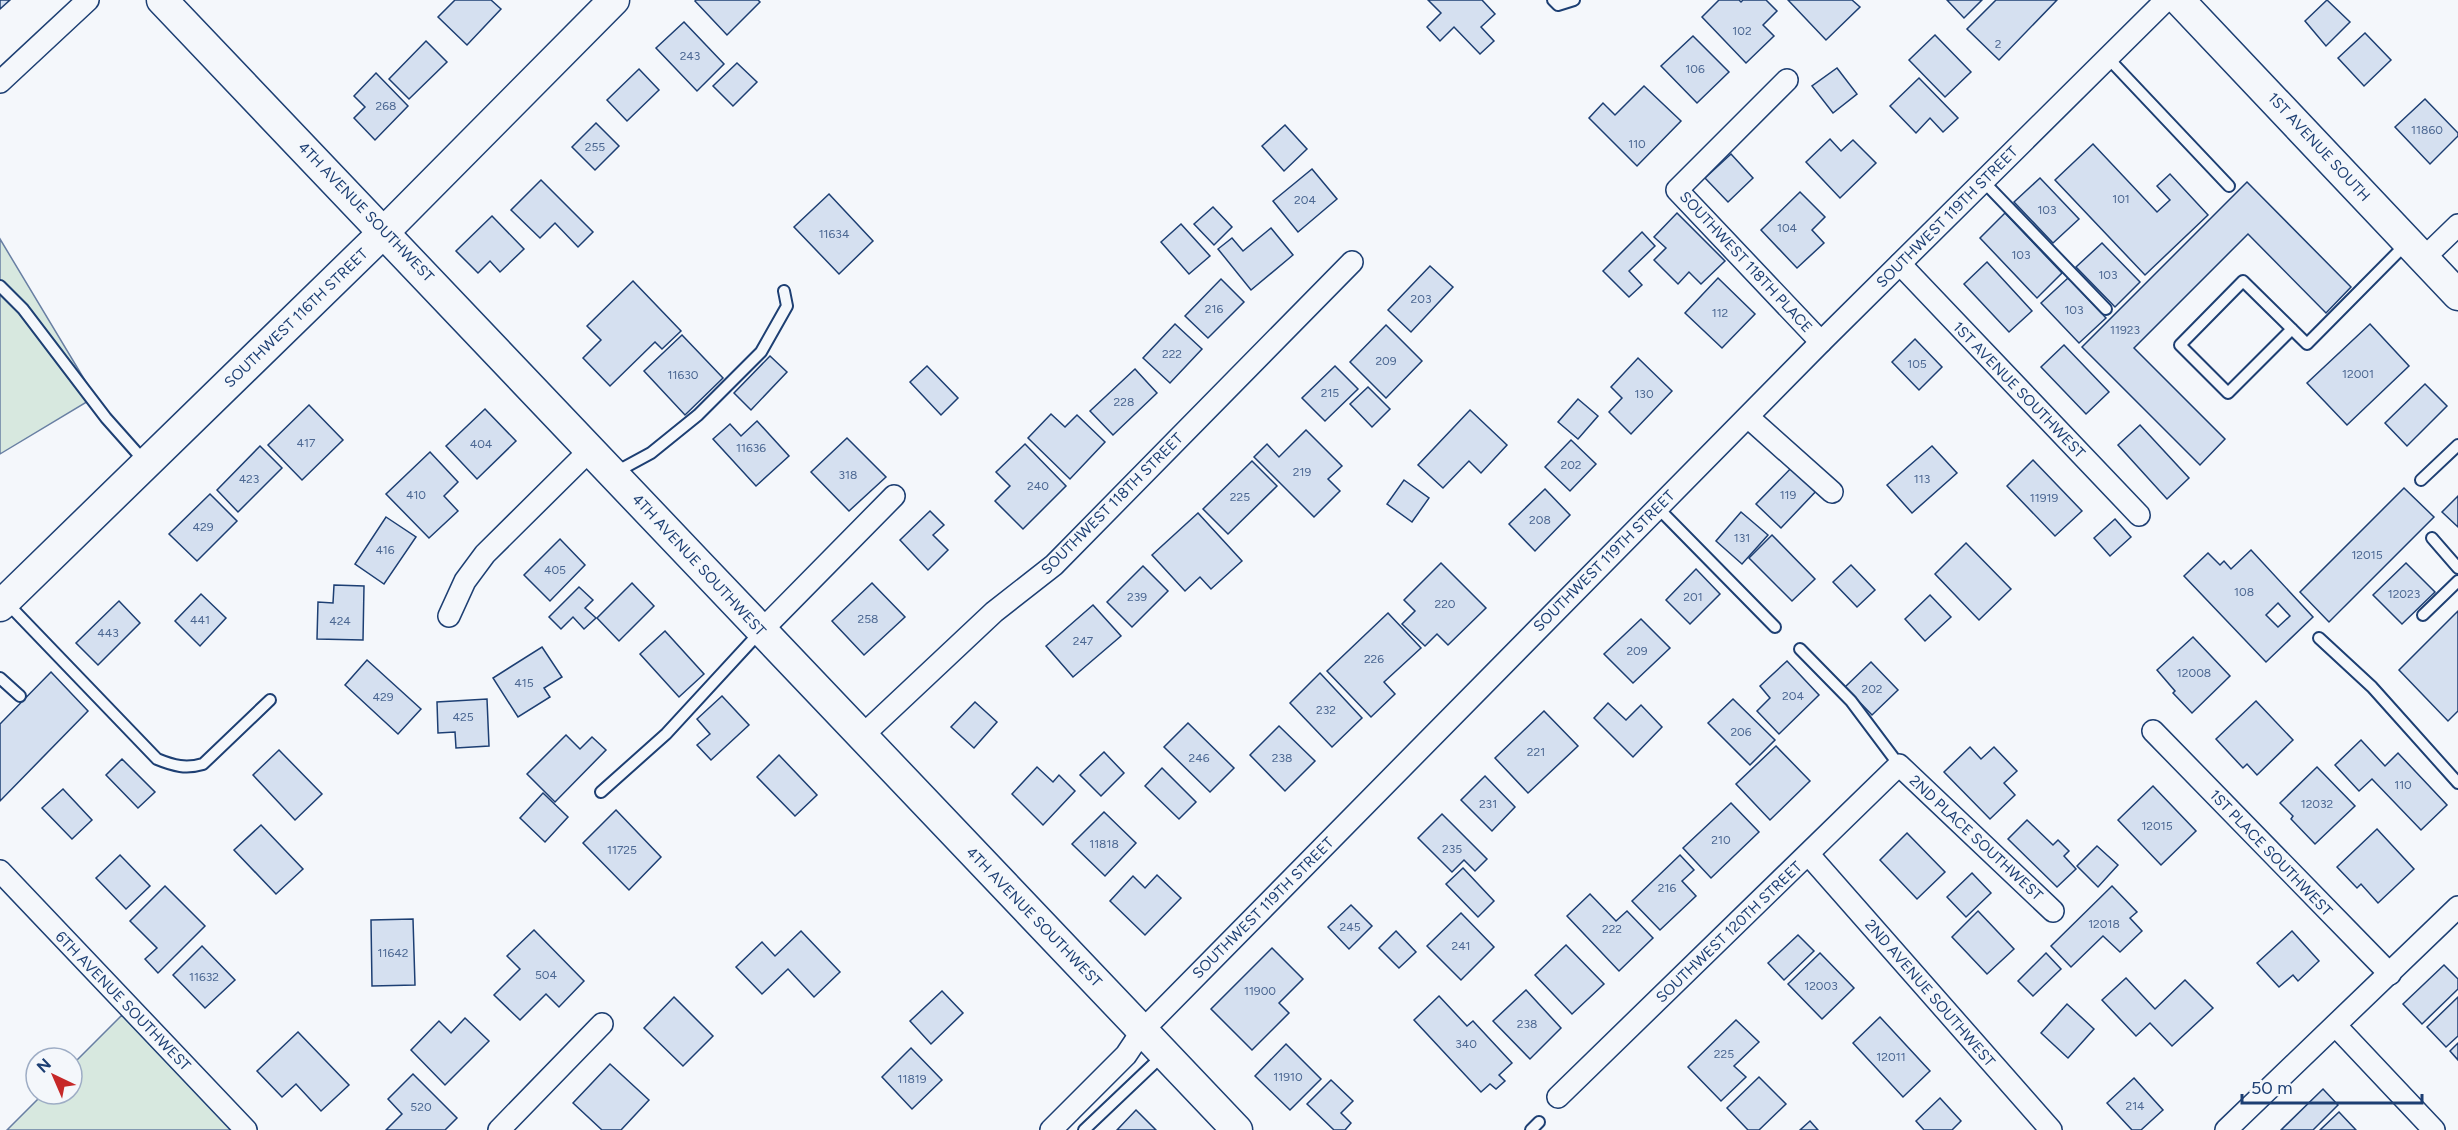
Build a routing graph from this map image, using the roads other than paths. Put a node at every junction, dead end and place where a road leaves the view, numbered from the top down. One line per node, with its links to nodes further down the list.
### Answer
1 (88, 0): 10 (street)
2 (162, 0): 14 (street, 4TH AVENUE SOUTHWEST)
3 (614, 0): 14 (street, SOUTHWEST 116TH STREET)
4 (1553, 0): 5 (lane)
5 (1575, 0)
6 (2166, 0): 8 (street, SOUTHWEST 119TH STREET)
7 (2179, 0): 15 (street, 1ST AVENUE SOUTH)
8 (2108, 58): 11 (street, SOUTHWEST 119TH STREET); 12 (lane)
9 (1787, 80): 23 (street, SOUTHWEST 118TH PLACE)
10 (0, 82)
11 (1983, 181): 17 (street, SOUTHWEST 119TH STREET); 21 (lane)
12 (2229, 186)
13 (2458, 225): 15 (street)
14 (385, 231): 26 (street, 4TH AVENUE SOUTHWEST); 27 (street, SOUTHWEST 116TH STREET)
15 (2416, 250): 20 (street, 1ST AVENUE SOUTH); 22 (lane)
16 (1352, 262): 48 (street, SOUTHWEST 118TH STREET)
17 (1900, 264): 23 (street, SOUTHWEST 119TH STREET); 33 (street, 1ST AVENUE SOUTHWEST)
18 (0, 286): 27 (lane)
19 (784, 291): 28 (lane)
20 (2458, 295)
21 (2106, 309)
22 (2292, 329): 22 (lane)
23 (1821, 342): 24 (street, SOUTHWEST 119TH STREET)
24 (1748, 417): 30 (street); 32 (street, SOUTHWEST 119TH STREET)
25 (2458, 445): 29 (lane)
26 (590, 450): 28 (street, 4TH AVENUE SOUTHWEST); 39 (street)
27 (146, 463): 37 (street, SOUTHWEST 116TH STREET)
28 (613, 473): 41 (street, 4TH AVENUE SOUTHWEST)
29 (2421, 480)
30 (1832, 492)
31 (894, 496): 41 (street)
32 (1657, 507): 40 (lane); 59 (street, SOUTHWEST 119TH STREET)
33 (2139, 515)
34 (2432, 538): 35 (lane)
35 (2458, 568)
36 (2458, 581): 38 (lane)
37 (3, 603): 46 (lane)
38 (2423, 615)
39 (449, 616)
40 (1775, 627)
41 (761, 631): 48 (street, 4TH AVENUE SOUTHWEST); 51 (lane)
42 (2319, 638): 50 (lane)
43 (1800, 649): 49 (lane)
44 (0, 678): 45 (lane)
45 (20, 696)
46 (270, 700)
47 (2153, 731): 56 (street, 1ST PLACE SOUTHWEST)
48 (862, 736): 59 (street, 4TH AVENUE SOUTHWEST)
49 (1899, 765): 52 (street, SOUTHWEST 120TH STREET); 55 (street, 2ND PLACE SOUTHWEST)
50 (2458, 783)
51 (602, 792)
52 (1809, 855): 61 (street, SOUTHWEST 120TH STREET); 67 (street, 2ND AVENUE SOUTHWEST)
53 (0, 872): 62 (street, 6TH AVENUE SOUTHWEST)
54 (2458, 907): 56 (street)
55 (2053, 911)
56 (2390, 974): 58 (street)
57 (602, 1024): 63 (street)
58 (2336, 1026): 68 (street); 69 (street)
59 (1142, 1031): 60 (street, 4TH AVENUE SOUTHWEST); 64 (street, SOUTHWEST 119TH STREET)
60 (1164, 1054): 65 (lane); 66 (street, 4TH AVENUE SOUTHWEST)
61 (1558, 1097)
62 (246, 1130)
63 (499, 1130)
64 (1051, 1130)
65 (1084, 1130)
66 (1237, 1130)
67 (2051, 1130)
68 (2226, 1130)
69 (2434, 1130)

